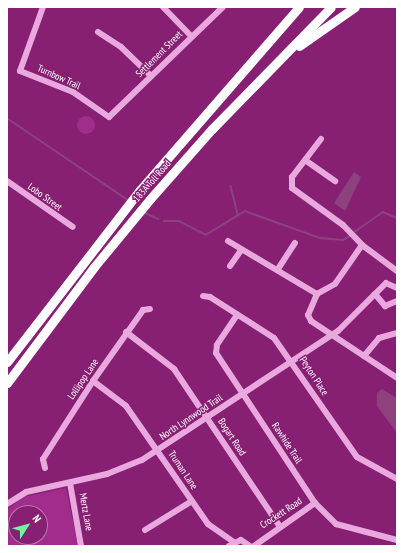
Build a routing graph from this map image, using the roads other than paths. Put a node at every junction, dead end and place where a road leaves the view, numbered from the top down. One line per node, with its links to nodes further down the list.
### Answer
1 (43, 7): 11 (street, Turnbow Trail)
2 (163, 7): 8 (street)
3 (223, 7): 8 (street, Settlement Street)
4 (331, 7): 9 (highway, 183A Toll Road)
5 (355, 7): 9 (highway)
6 (296, 9): 38 (highway, 183A Toll Road)
7 (98, 32): 10 (street)
8 (191, 36): 10 (street, Settlement Street)
9 (284, 56): 41 (highway, 183A Toll Road)
10 (151, 76): 11 (street, Settlement Street)
11 (109, 116)
12 (321, 139): 13 (street)
13 (305, 160): 15 (street); 19 (street)
14 (7, 181): 16 (street, Lobo Street)
15 (335, 181)
16 (73, 227)
17 (228, 241): 20 (street)
18 (294, 243): 22 (street)
19 (362, 245): 23 (street); 25 (street)
20 (241, 250): 21 (street); 22 (street)
21 (230, 266)
22 (278, 269): 25 (street)
23 (397, 271)
24 (397, 288): 26 (street, North Lynnwood Trail)
25 (317, 294): 35 (street)
26 (376, 294): 29 (street); 30 (street, North Lynnwood Trail)
27 (203, 296): 32 (street, Peyton Place)
28 (396, 303): 29 (street)
29 (381, 304): 30 (street)
30 (366, 306): 35 (street, North Lynnwood Trail)
31 (150, 309): 33 (street, Lollipop Lane)
32 (237, 315): 37 (street, Peyton Place); 42 (street, Rawhide Trail)
33 (126, 332): 40 (street, Lollipop Lane); 43 (street, Bogart Road)
34 (397, 333): 36 (street)
35 (332, 335): 36 (street); 37 (street, North Lynnwood Trail)
36 (364, 356): 39 (street)
37 (293, 361): 42 (street, North Lynnwood Trail); 46 (street, Peyton Place)
38 (7, 362)
39 (397, 378)
40 (93, 381): 44 (street, Truman Lane); 45 (street, Lollipop Lane)
41 (7, 383)
42 (244, 394): 43 (street, North Lynnwood Trail); 49 (street, Rawhide Trail)
43 (208, 418): 44 (street, North Lynnwood Trail); 51 (street, Bogart Road)
44 (158, 451): 47 (street, North Lynnwood Trail); 48 (street, Truman Lane)
45 (44, 468)
46 (397, 479)
47 (70, 482): 50 (street, North Lynnwood Trail); 58 (street, Mertz Lane)
48 (192, 501): 52 (street); 57 (street, Truman Lane)
49 (315, 503): 51 (street, Crockett Road); 53 (street, Rawhide Trail)
50 (7, 504)
51 (280, 526): 54 (street, Crockett Road)
52 (145, 530)
53 (386, 538): 55 (street, Rawhide Trail); 61 (street)
54 (259, 540): 56 (street, Crockett Road); 60 (street, Crockett Road)
55 (397, 540)
56 (244, 541): 57 (street, Crockett Road); 59 (street)
57 (230, 545)
58 (81, 546)
59 (250, 546)
60 (254, 546)
61 (385, 546)

